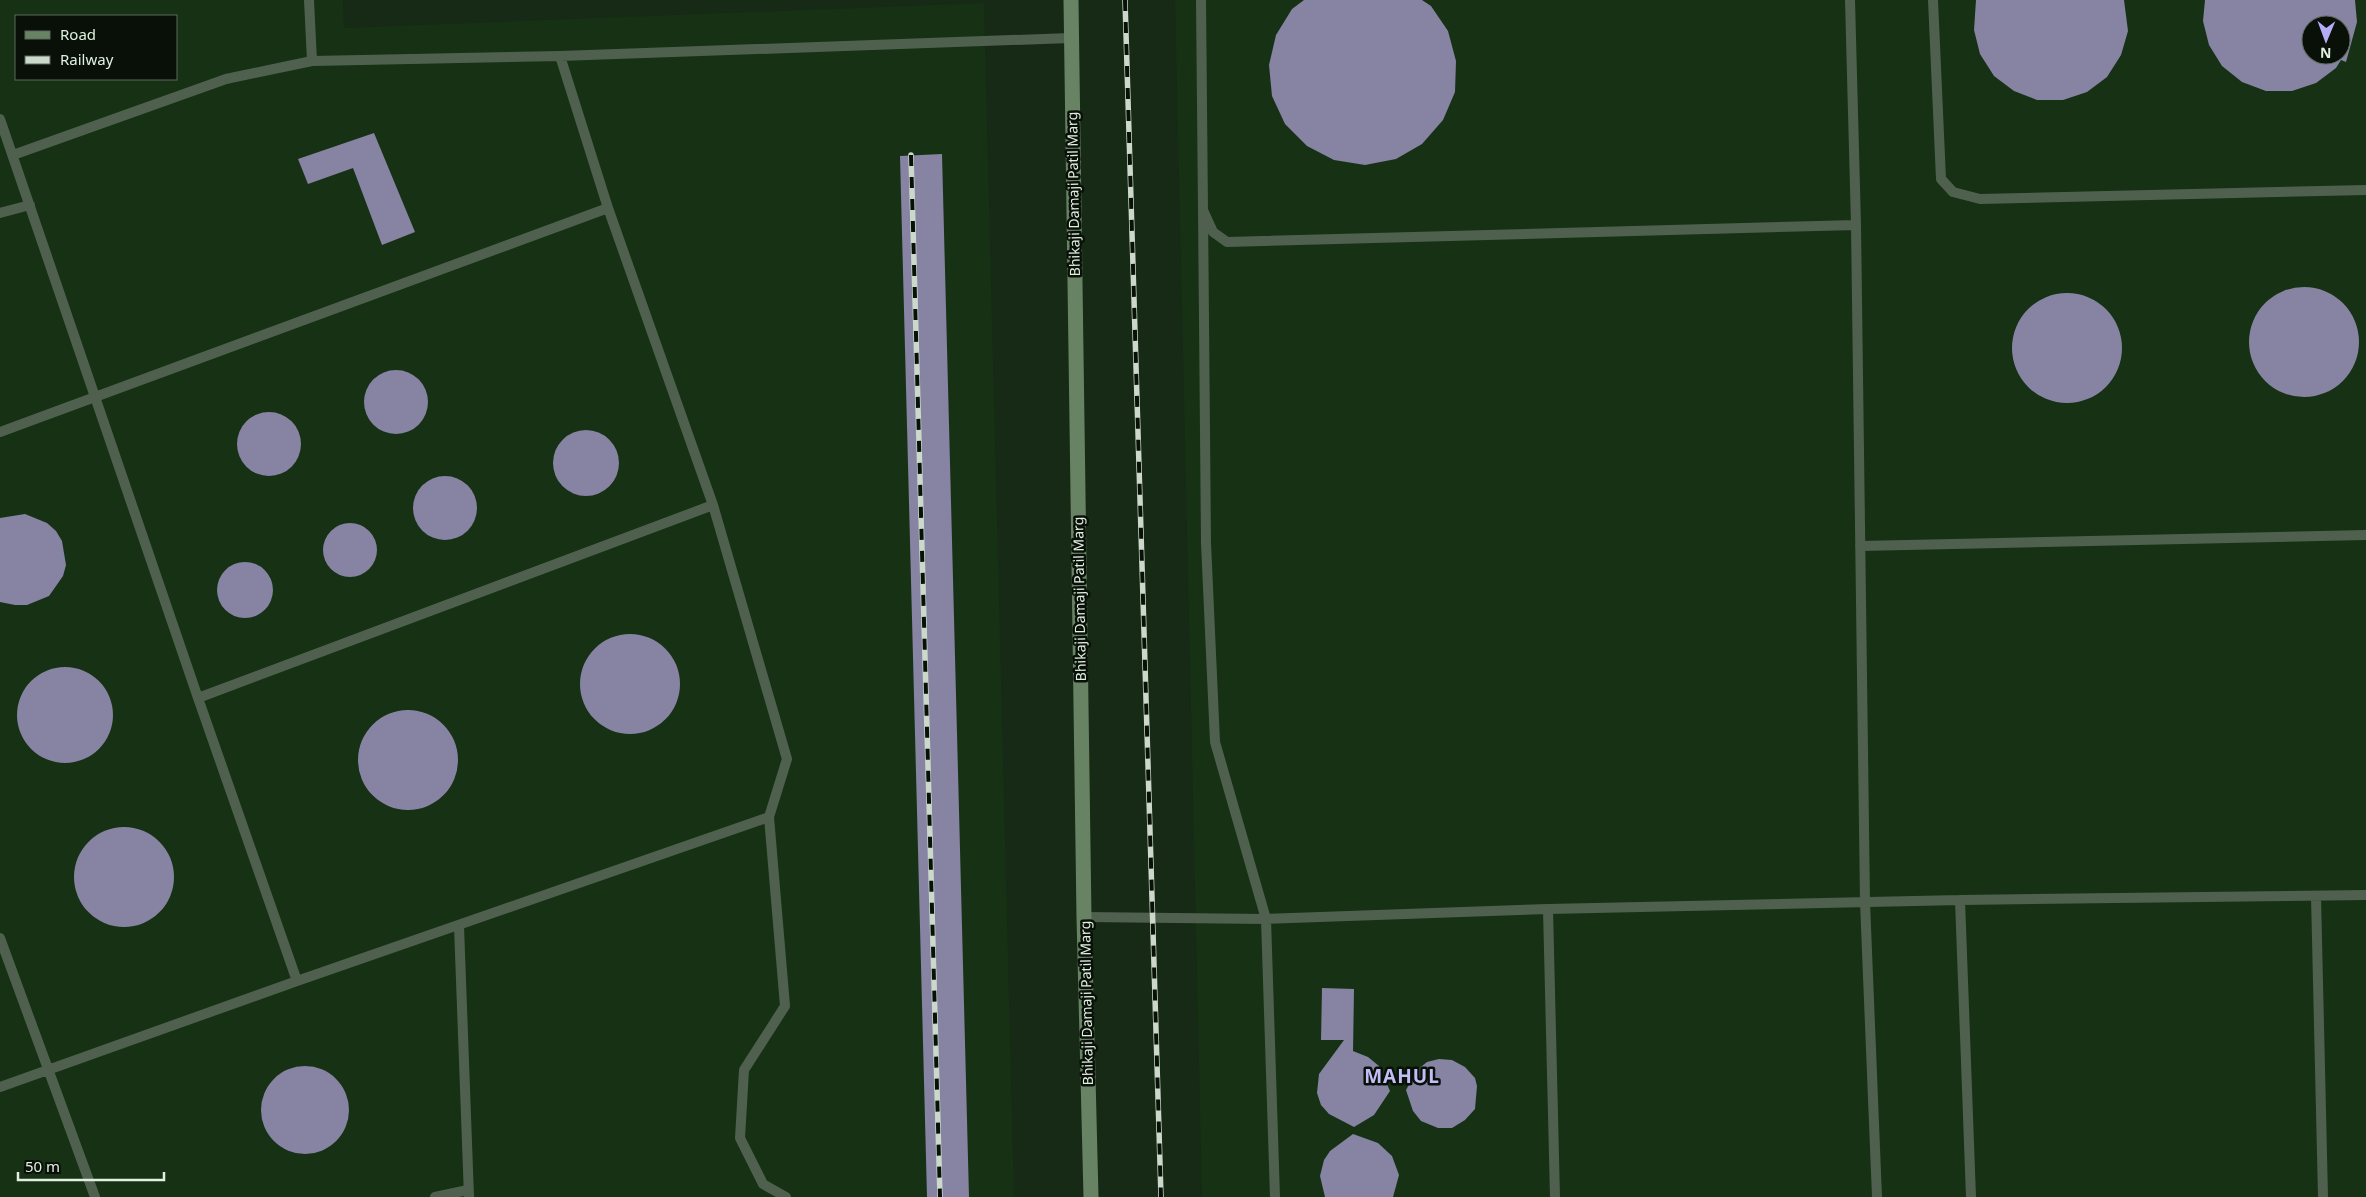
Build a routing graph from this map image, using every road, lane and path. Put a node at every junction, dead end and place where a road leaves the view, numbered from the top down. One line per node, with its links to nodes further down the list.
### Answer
1 (309, 0): 8 (lane)
2 (1071, 0): 6 (street, Bhikaji Damaji Patil Marg)
3 (1201, 0): 14 (lane)
4 (1850, 0): 16 (lane)
5 (1933, 0): 11 (lane)
6 (1070, 38): 7 (lane); 29 (street, Bhikaji Damaji Patil Marg)
7 (560, 56): 8 (lane); 13 (lane)
8 (312, 61): 10 (lane)
9 (0, 119): 10 (lane)
10 (13, 155): 12 (lane)
11 (2366, 190)
12 (30, 205): 15 (lane); 17 (lane)
13 (608, 208): 17 (lane); 19 (lane)
14 (1203, 210): 16 (lane); 30 (lane)
15 (0, 214)
16 (1856, 225): 21 (lane)
17 (95, 398): 18 (lane); 22 (lane)
18 (0, 432)
19 (713, 505): 22 (lane); 23 (lane)
20 (2366, 535): 21 (lane)
21 (1860, 546): 27 (lane)
22 (198, 698): 33 (lane)
23 (769, 817): 31 (lane); 39 (lane)
24 (2366, 895): 25 (lane)
25 (2316, 896): 26 (lane); 45 (lane)
26 (1960, 900): 27 (lane); 44 (lane)
27 (1864, 902): 28 (lane); 43 (lane)
28 (1548, 909): 30 (lane); 42 (lane)
29 (1084, 918): 30 (lane); 40 (street, Bhikaji Damaji Patil Marg)
30 (1266, 919): 41 (lane)
31 (459, 926): 33 (lane); 36 (lane)
32 (0, 938): 34 (lane)
33 (297, 981): 34 (lane)
34 (47, 1071): 35 (lane); 37 (lane)
35 (0, 1087)
36 (469, 1194): 38 (lane)
37 (95, 1197)
38 (435, 1197)
39 (786, 1197)
40 (1091, 1197)
41 (1275, 1197)
42 (1555, 1197)
43 (1877, 1197)
44 (1971, 1197)
45 (2323, 1197)

